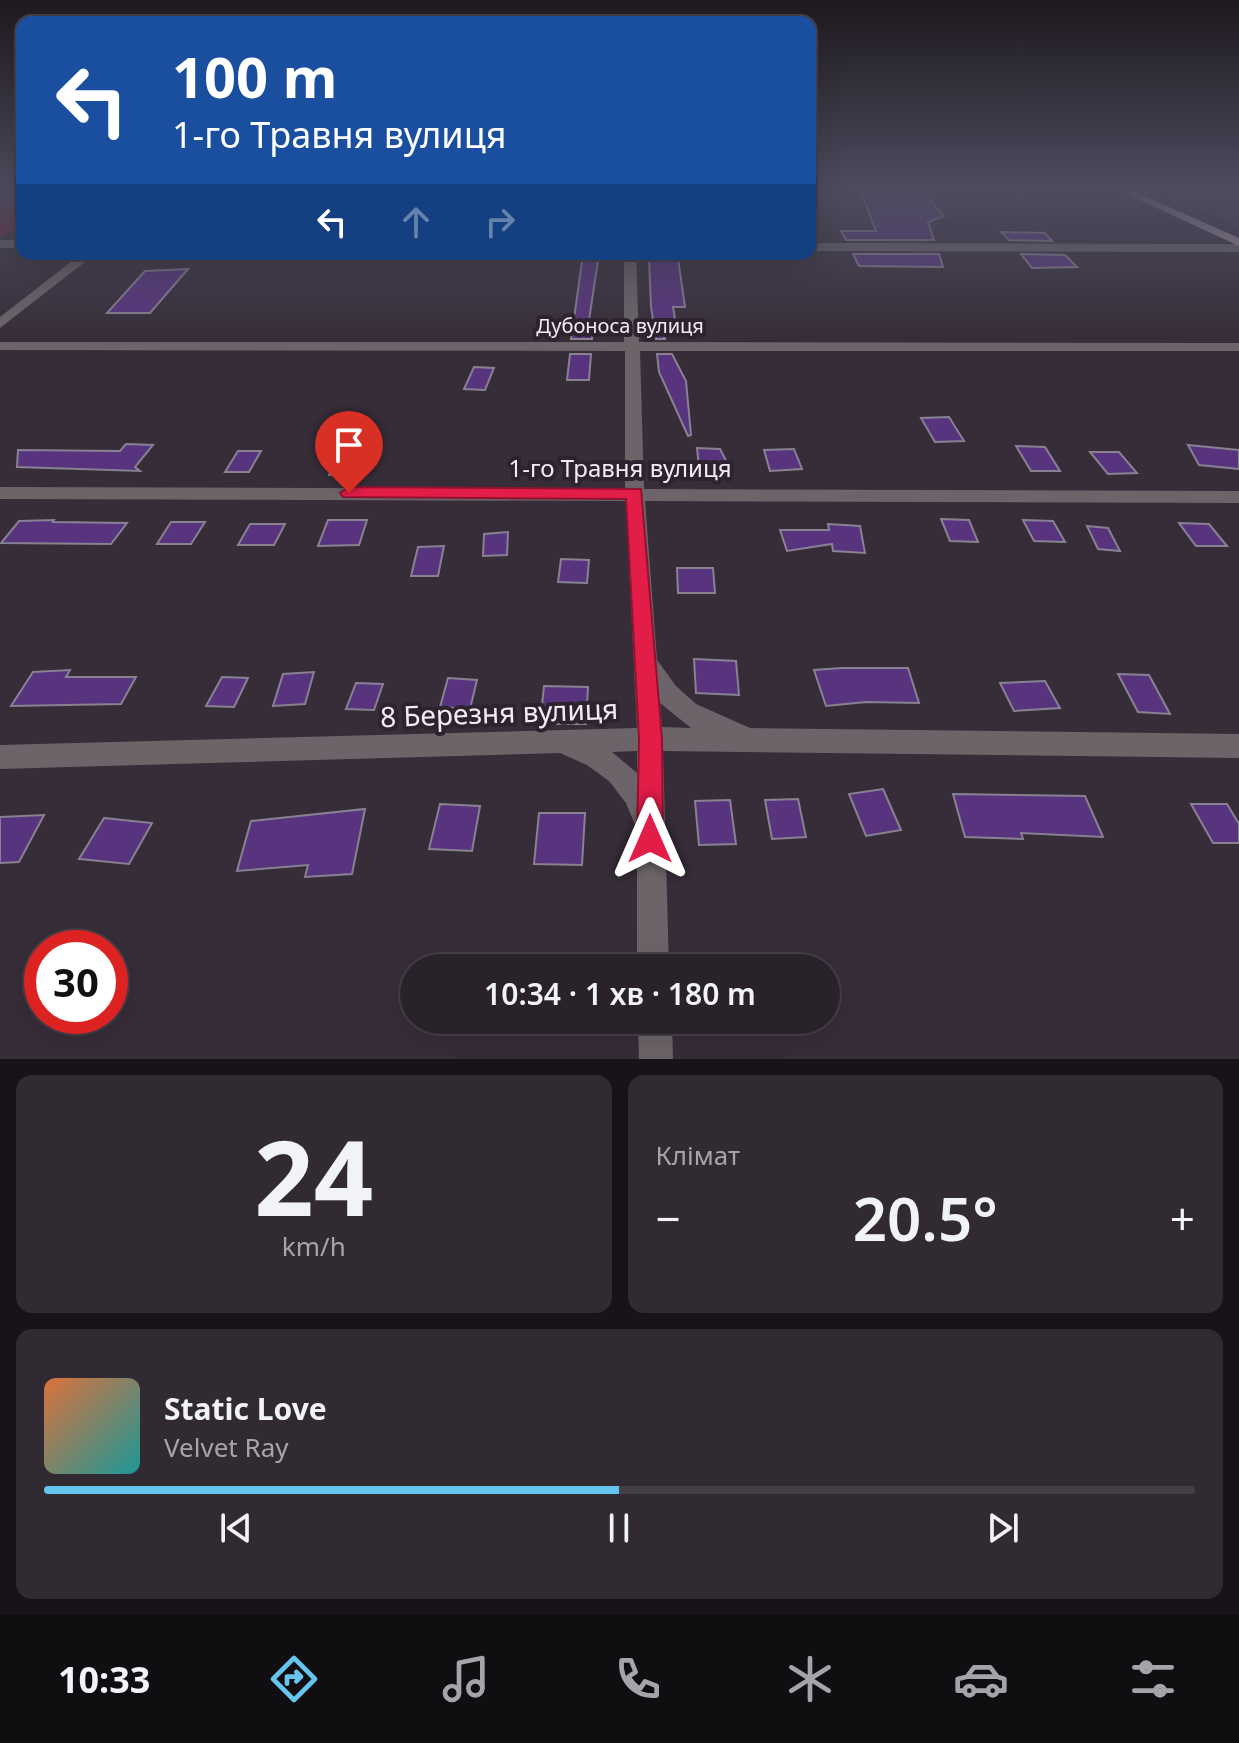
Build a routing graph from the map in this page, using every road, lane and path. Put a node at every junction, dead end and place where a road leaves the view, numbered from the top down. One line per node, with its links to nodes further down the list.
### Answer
1 (816, 247): 2 (street)
2 (1239, 248)
3 (81, 260): 5 (street)
4 (630, 260): 6 (street)
5 (0, 324)
6 (631, 344): 7 (street, Дубоноса вулиця); 8 (street, Дубоноса вулиця); 10 (street)
7 (0, 346)
8 (1239, 347)
9 (0, 493): 10 (street, 1-го Травня вулиця)
10 (635, 493): 11 (street, 1-го Травня вулиця); 12 (street)
11 (1239, 497)
12 (645, 661): 13 (street); 14 (street)
13 (650, 739): 14 (street, 8 Березня вулиця); 15 (street, 8 Березня вулиця); 18 (street)
14 (756, 741): 16 (street, 8 Березня вулиця)
15 (555, 742): 17 (street, 8 Березня вулиця); 18 (street)
16 (1239, 746)
17 (0, 757)
18 (650, 839): 19 (street)
19 (653, 954)
20 (655, 1034): 21 (street)
21 (656, 1059)

